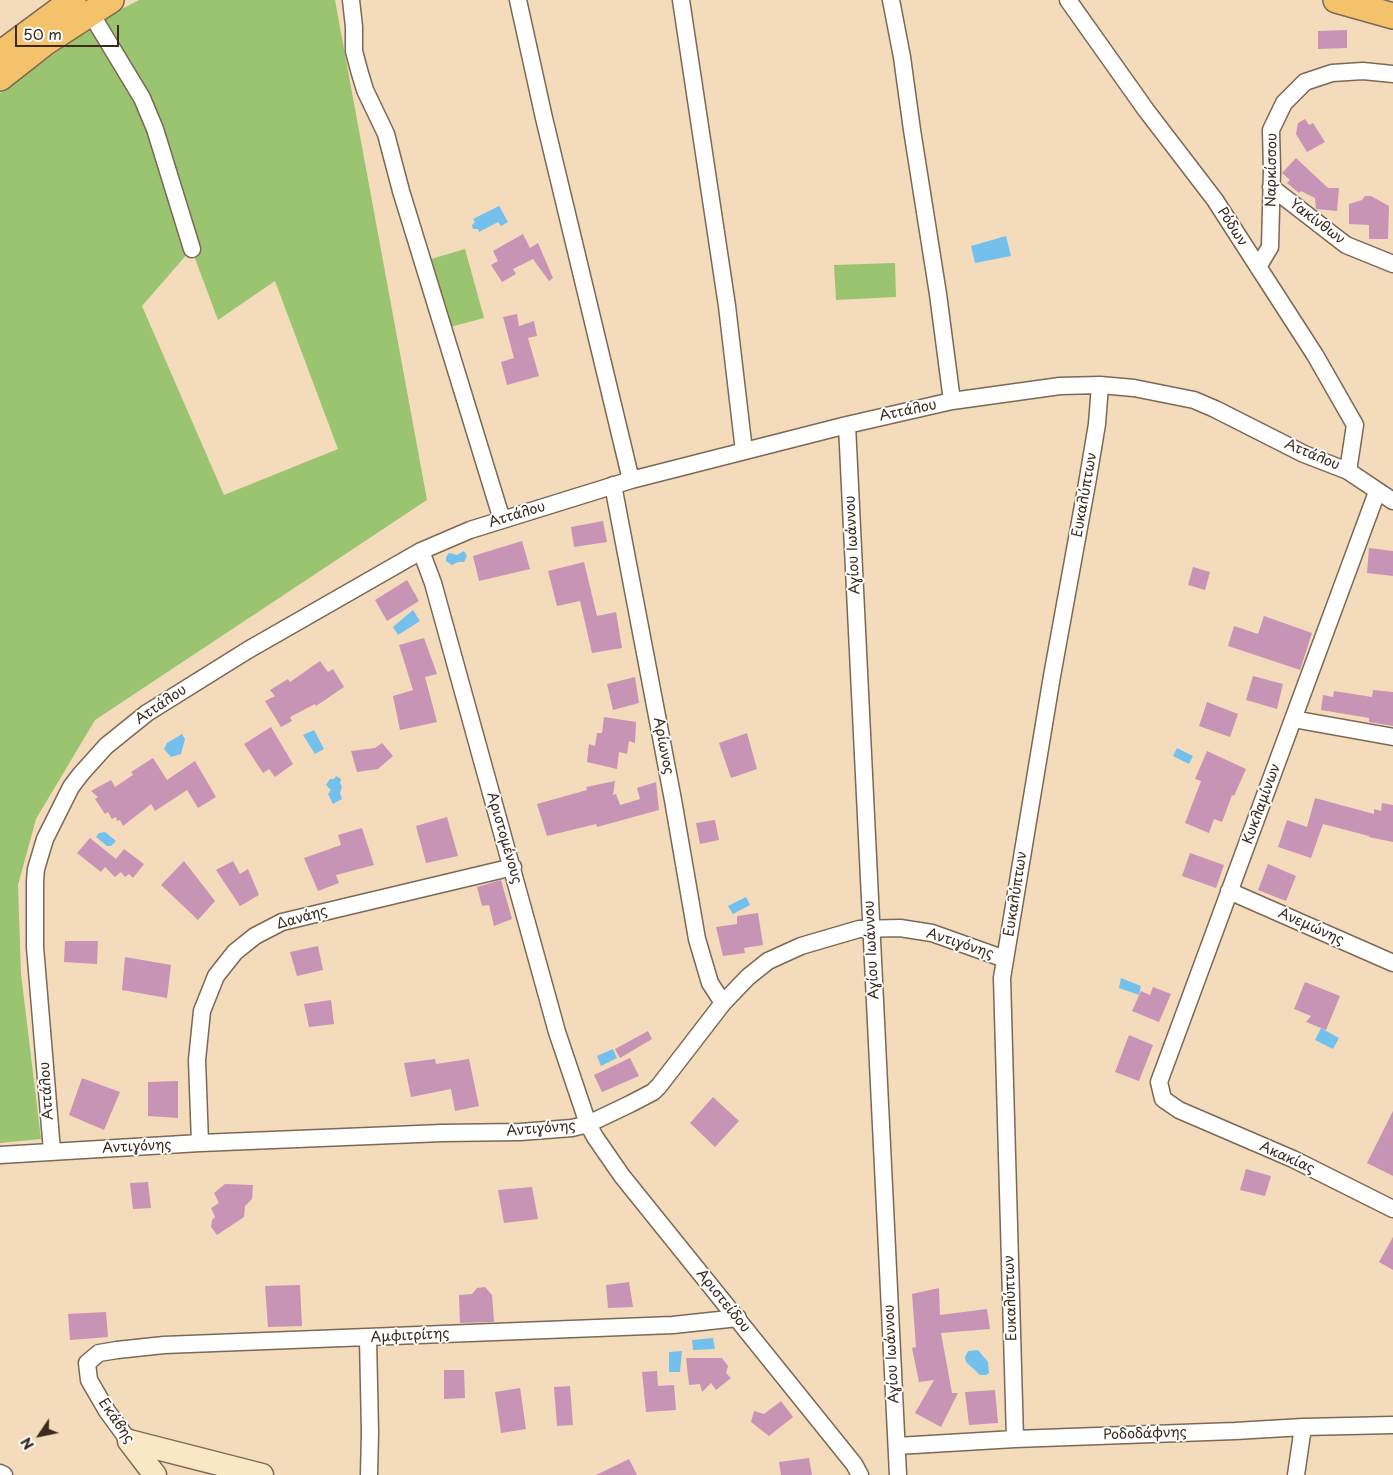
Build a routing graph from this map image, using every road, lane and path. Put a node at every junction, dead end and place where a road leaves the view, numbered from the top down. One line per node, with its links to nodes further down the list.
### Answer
1 (111, 0): 8 (main road)
2 (351, 0): 26 (street)
3 (518, 0): 22 (street)
4 (681, 0): 20 (street)
5 (891, 0): 18 (street)
6 (1068, 0): 16 (street, Ρόδων)
7 (1336, 0): 9 (main road)
8 (81, 6): 10 (main road); 12 (main road); 14 (street)
9 (1393, 16)
10 (0, 54)
11 (1393, 74): 13 (street, Ναρκίσσου)
12 (0, 78)
13 (1271, 187): 15 (street, Υακίνθων); 16 (street, Ναρκίσσου)
14 (192, 249)
15 (1393, 264)
16 (1258, 267): 21 (street, Ρόδων)
17 (1100, 385): 18 (street, Αττάλου); 21 (street, Αττάλου); 33 (street, Ευκαλύπτων)
18 (952, 402): 19 (street, Αττάλου)
19 (848, 424): 20 (street, Αττάλου); 32 (street, Αγίου Ιωάννου)
20 (744, 451): 22 (street, Αττάλου)
21 (1348, 471): 24 (street, Αττάλου)
22 (631, 480): 23 (street, Αττάλου)
23 (613, 485): 26 (street, Αττάλου); 35 (street, Αρίωνος)
24 (1377, 492): 25 (street, Αττάλου); 28 (street, Κυκλαμίνων)
25 (1393, 501)
26 (502, 520): 27 (street, Αττάλου)
27 (421, 551): 30 (street, Αριστομένους); 39 (street, Αττάλου)
28 (1293, 719): 29 (street); 31 (street, Κυκλαμίνων)
29 (1393, 736)
30 (513, 866): 37 (street, Αριστομένους); 38 (street, Δανάης)
31 (1229, 891): 34 (street, Ανεμώνης); 36 (street, Κυκλαμίνων)
32 (871, 927): 33 (street, Αντιγόνης); 35 (street, Αντιγόνης); 49 (street, Αγίου Ιωάννου)
33 (1005, 958): 47 (street, Ευκαλύπτων)
34 (1393, 963)
35 (723, 1003): 37 (street, Αντιγόνης)
36 (1179, 1110): 41 (street, Ακακίας)
37 (588, 1124): 38 (street, Αντιγόνης); 42 (street, Αριστείδου)
38 (200, 1143): 39 (street, Αντιγόνης)
39 (52, 1151): 40 (street, Αντιγόνης)
40 (0, 1155)
41 (1393, 1209)
42 (738, 1318): 43 (street, Αμφιτρίτης); 55 (street, Αριστείδου)
43 (368, 1338): 44 (street, Αμφιτρίτης); 54 (street)
44 (87, 1363): 48 (street, Εκάβης)
45 (1393, 1425): 46 (street, Ροδοδάφνης)
46 (1303, 1427): 47 (street, Ροδοδάφνης); 57 (street)
47 (1015, 1439): 49 (street, Ροδοδάφνης)
48 (129, 1441): 52 (street, Εκάβης); 53 (street)
49 (897, 1446): 56 (street, Αγίου Ιωάννου)
50 (0, 1473): 51 (street)
51 (4, 1475)
52 (155, 1475)
53 (262, 1475)
54 (368, 1475)
55 (860, 1475)
56 (898, 1475)
57 (1296, 1475)

